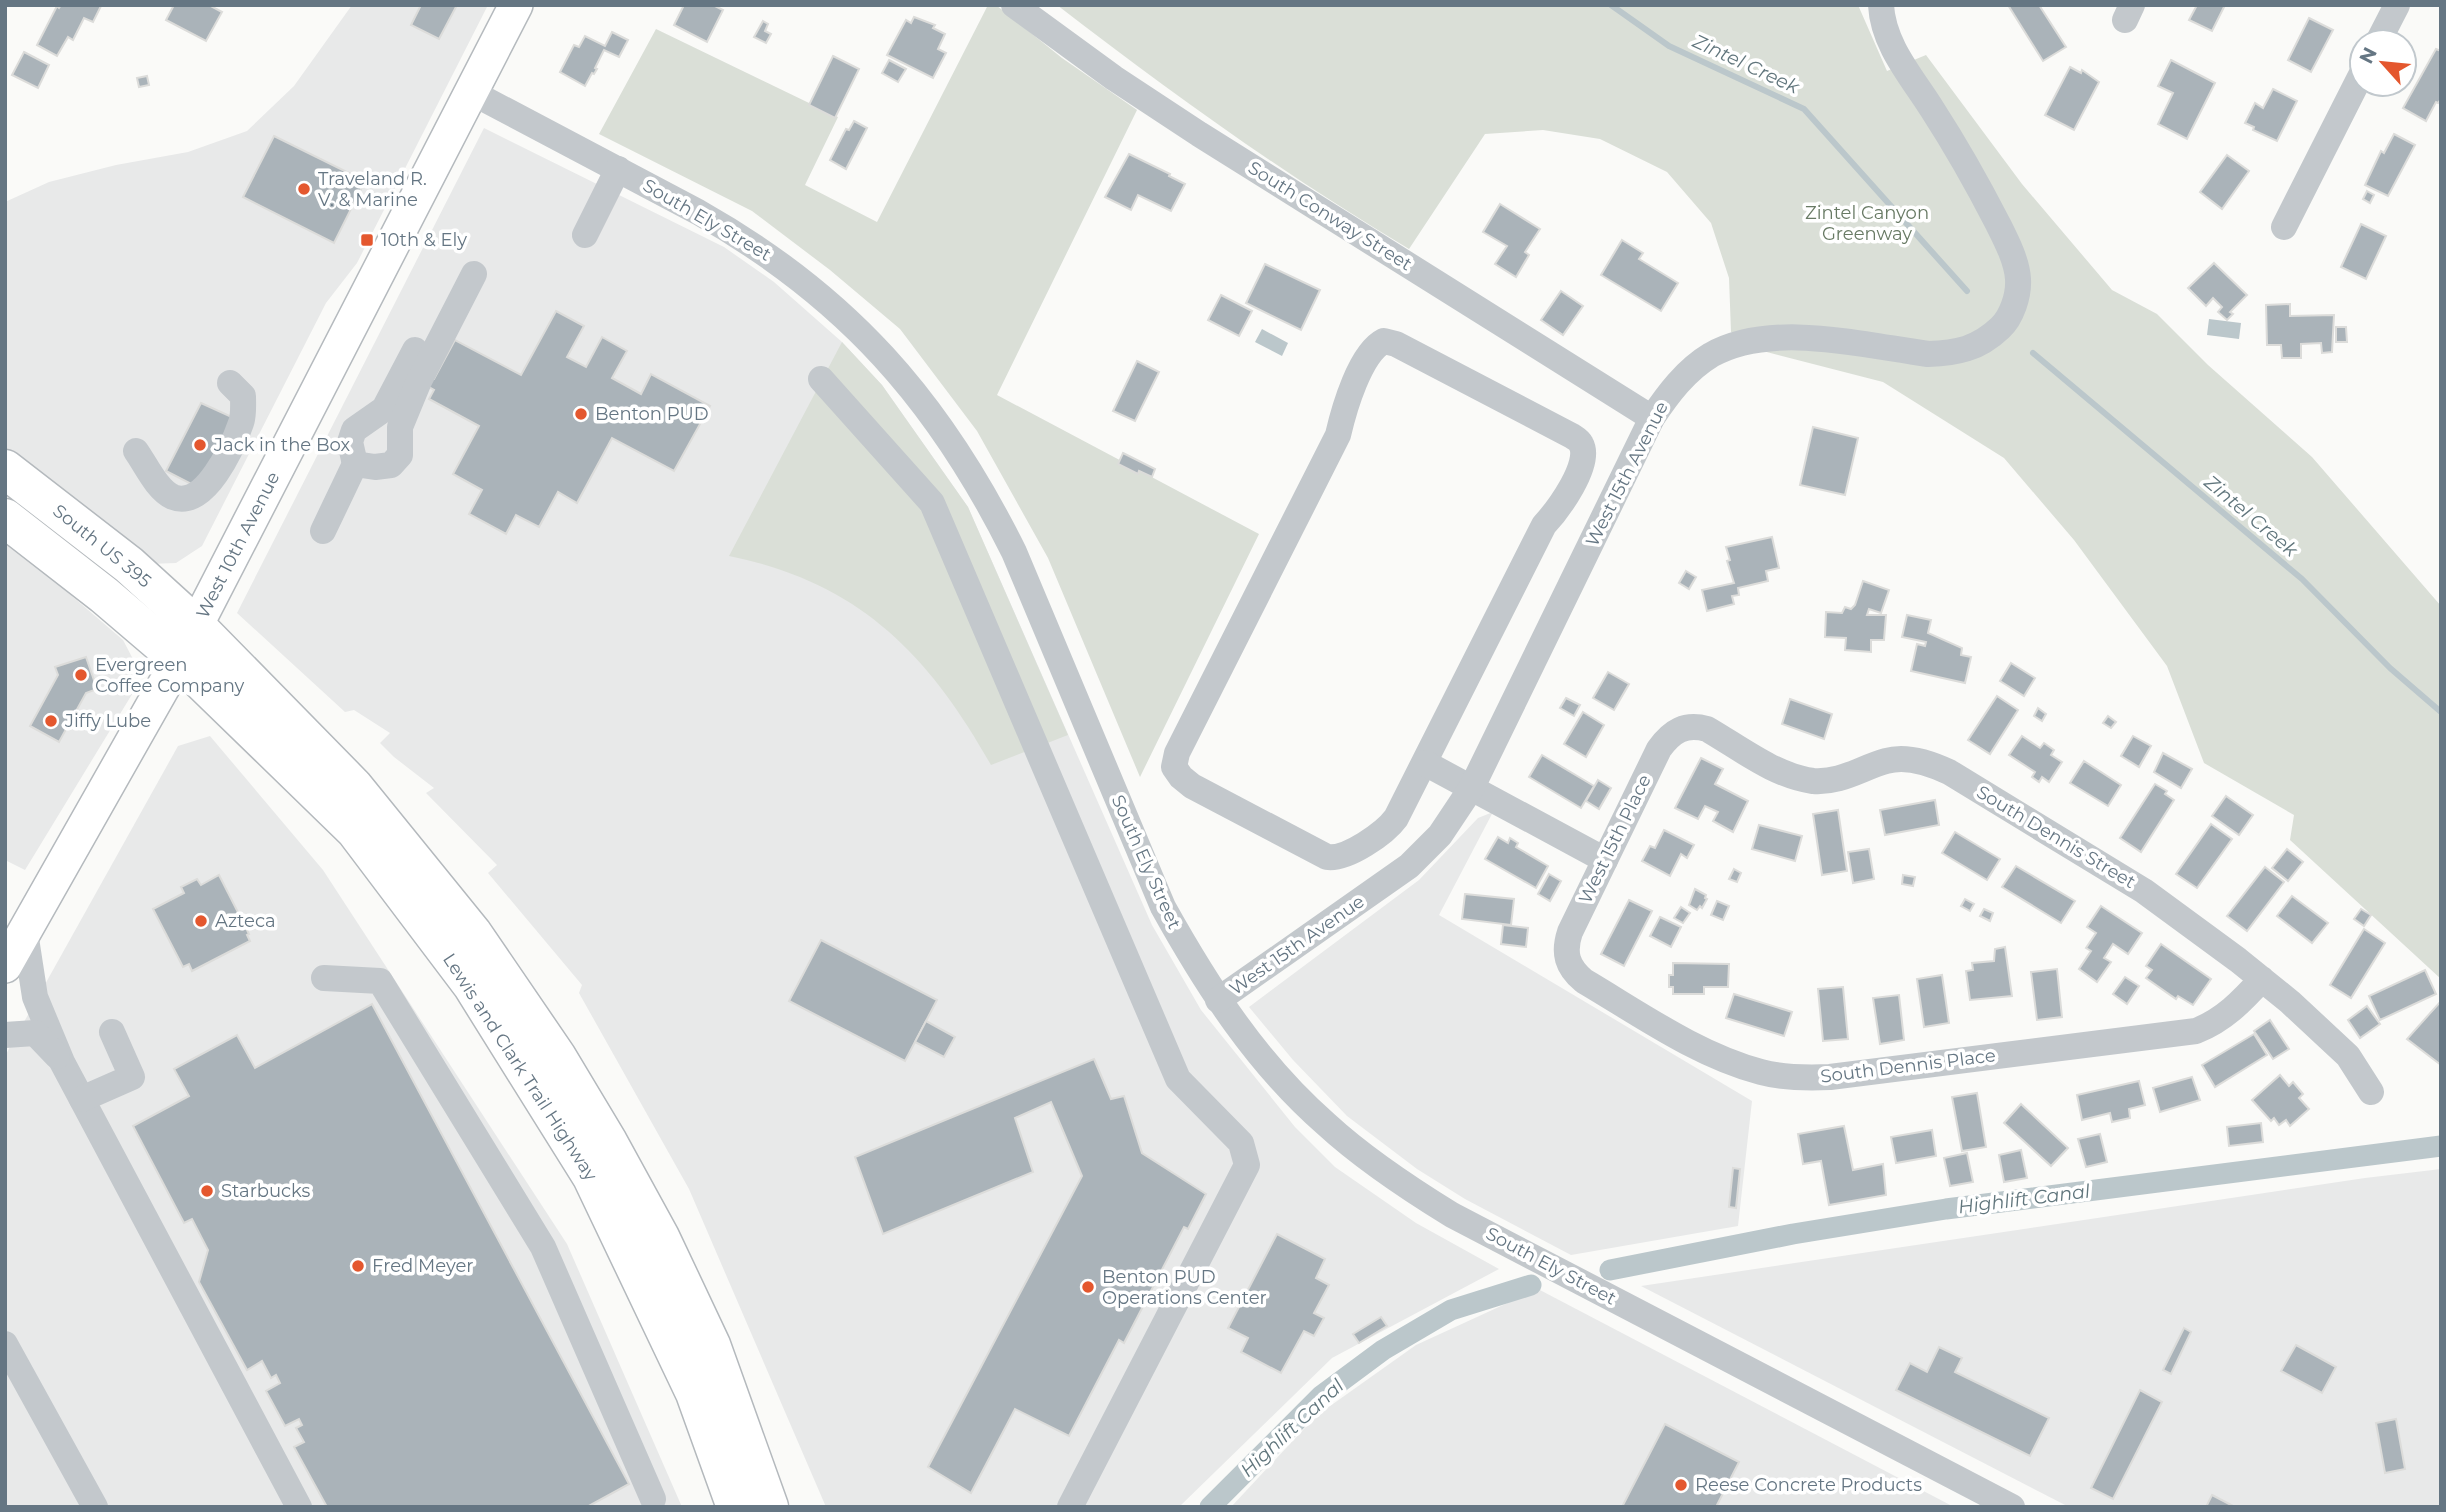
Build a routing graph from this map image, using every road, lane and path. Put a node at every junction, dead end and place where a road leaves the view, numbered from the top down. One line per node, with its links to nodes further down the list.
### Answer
1 (516, 5): 6 (main road, West 10th Avenue)
2 (1014, 5): 15 (street, South Conway Street)
3 (1881, 5): 15 (street, West 15th Avenue)
4 (2397, 5): 5 (street)
5 (2385, 28)
6 (471, 92): 8 (street, South Ely Street); 21 (main road, West 10th Avenue)
7 (2349, 98): 9 (street)
8 (618, 169): 10 (street); 32 (street, South Ely Street)
9 (2284, 227)
10 (585, 235)
11 (474, 274): 12 (street)
12 (453, 316): 17 (street); 17 (street)
13 (821, 379): 44 (street)
14 (230, 383): 16 (street)
15 (1652, 418): 25 (street, West 15th Avenue)
16 (136, 451)
17 (355, 464): 20 (street)
18 (5, 469): 21 (highway, South US 395)
19 (5, 517): 22 (highway)
20 (323, 531)
21 (196, 626): 22 (main road, West 10th Avenue); 43 (highway, Lewis and Clark Trail Highway)
22 (179, 659): 27 (main road, West 10th Avenue); 42 (highway, Lewis and Clark Trail Highway)
23 (1684, 727): 26 (street, West 15th Place); 31 (street, South Dennis Street)
24 (1425, 764): 24 (street); 25 (street)
25 (1472, 787): 26 (street); 32 (street, West 15th Avenue)
26 (1605, 860): 28 (street, West 15th Place)
27 (25, 932): 29 (main road, West 10th Avenue); 35 (street)
28 (1567, 961): 31 (street, South Dennis Place)
29 (5, 966)
30 (324, 978): 39 (street)
31 (2262, 979): 36 (street, South Dennis Street)
32 (1219, 1000): 45 (street, South Ely Street)
33 (112, 1032): 37 (street)
34 (5, 1035): 35 (street)
35 (62, 1062): 37 (street)
36 (2371, 1092)
37 (82, 1099): 41 (street)
38 (5, 1345): 40 (street)
39 (653, 1499)
40 (95, 1507)
41 (299, 1507)
42 (736, 1507)
43 (769, 1507)
44 (1070, 1507)
45 (2012, 1507)

